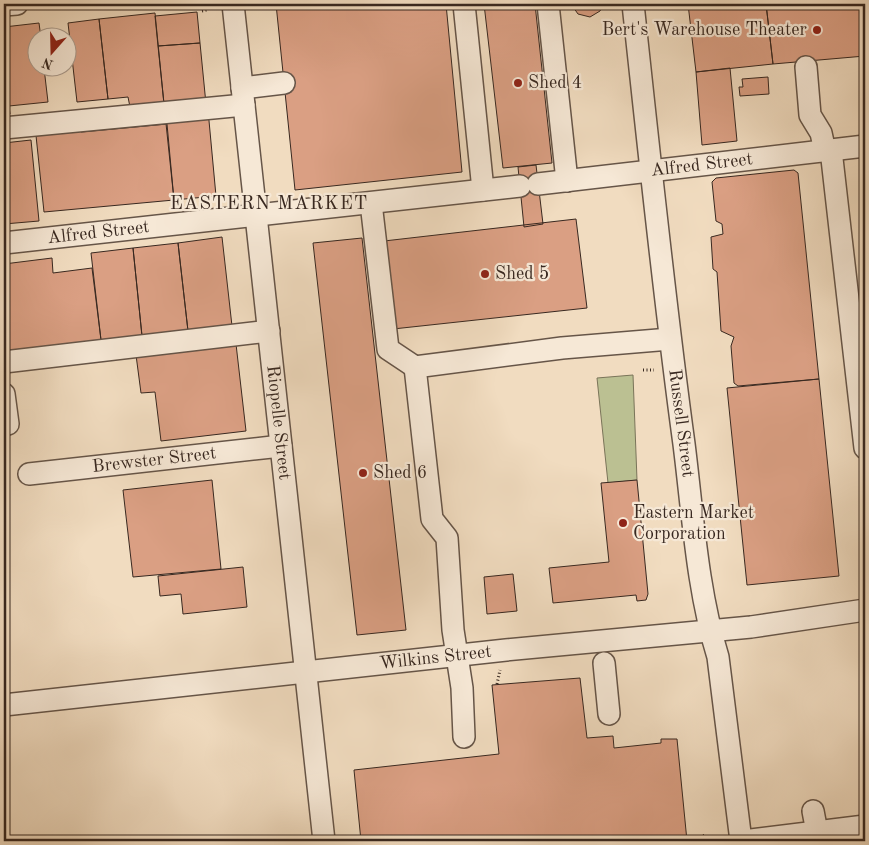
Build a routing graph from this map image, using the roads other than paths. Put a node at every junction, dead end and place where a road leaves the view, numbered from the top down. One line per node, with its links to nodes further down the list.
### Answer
1 (17, 4): 6 (street)
2 (233, 4): 9 (street, Riopelle Street)
3 (464, 4): 15 (street)
4 (548, 4): 14 (street)
5 (633, 4): 13 (street, Russell Street)
6 (4, 5)
7 (806, 67): 12 (street)
8 (284, 86): 9 (street)
9 (243, 96): 10 (street); 17 (street, Riopelle Street)
10 (4, 128)
11 (865, 146): 12 (street, Alfred Street)
12 (828, 151): 13 (street, Alfred Street); 26 (street)
13 (651, 171): 14 (street, Alfred Street); 20 (street, Russell Street)
14 (567, 181): 15 (street, Alfred Street)
15 (483, 190): 16 (street, Alfred Street)
16 (372, 203): 17 (street, Alfred Street); 22 (street)
17 (256, 216): 18 (street, Alfred Street); 19 (street, Riopelle Street)
18 (4, 243)
19 (269, 331): 21 (street); 25 (street, Riopelle Street)
20 (670, 339): 22 (street); 29 (street, Russell Street)
21 (4, 362)
22 (415, 367): 30 (street)
23 (4, 394): 24 (street)
24 (4, 424)
25 (281, 446): 27 (street, Brewster Street); 32 (street, Riopelle Street)
26 (865, 448)
27 (28, 474)
28 (865, 610): 29 (street, Wilkins Street)
29 (710, 630): 30 (street, Wilkins Street); 38 (street, Russell Street)
30 (457, 655): 32 (street, Wilkins Street); 35 (street)
31 (604, 662): 34 (street)
32 (306, 672): 33 (street, Wilkins Street); 37 (street, Riopelle Street)
33 (4, 705)
34 (609, 714)
35 (464, 737)
36 (865, 826): 38 (street)
37 (324, 841)
38 (742, 841)

